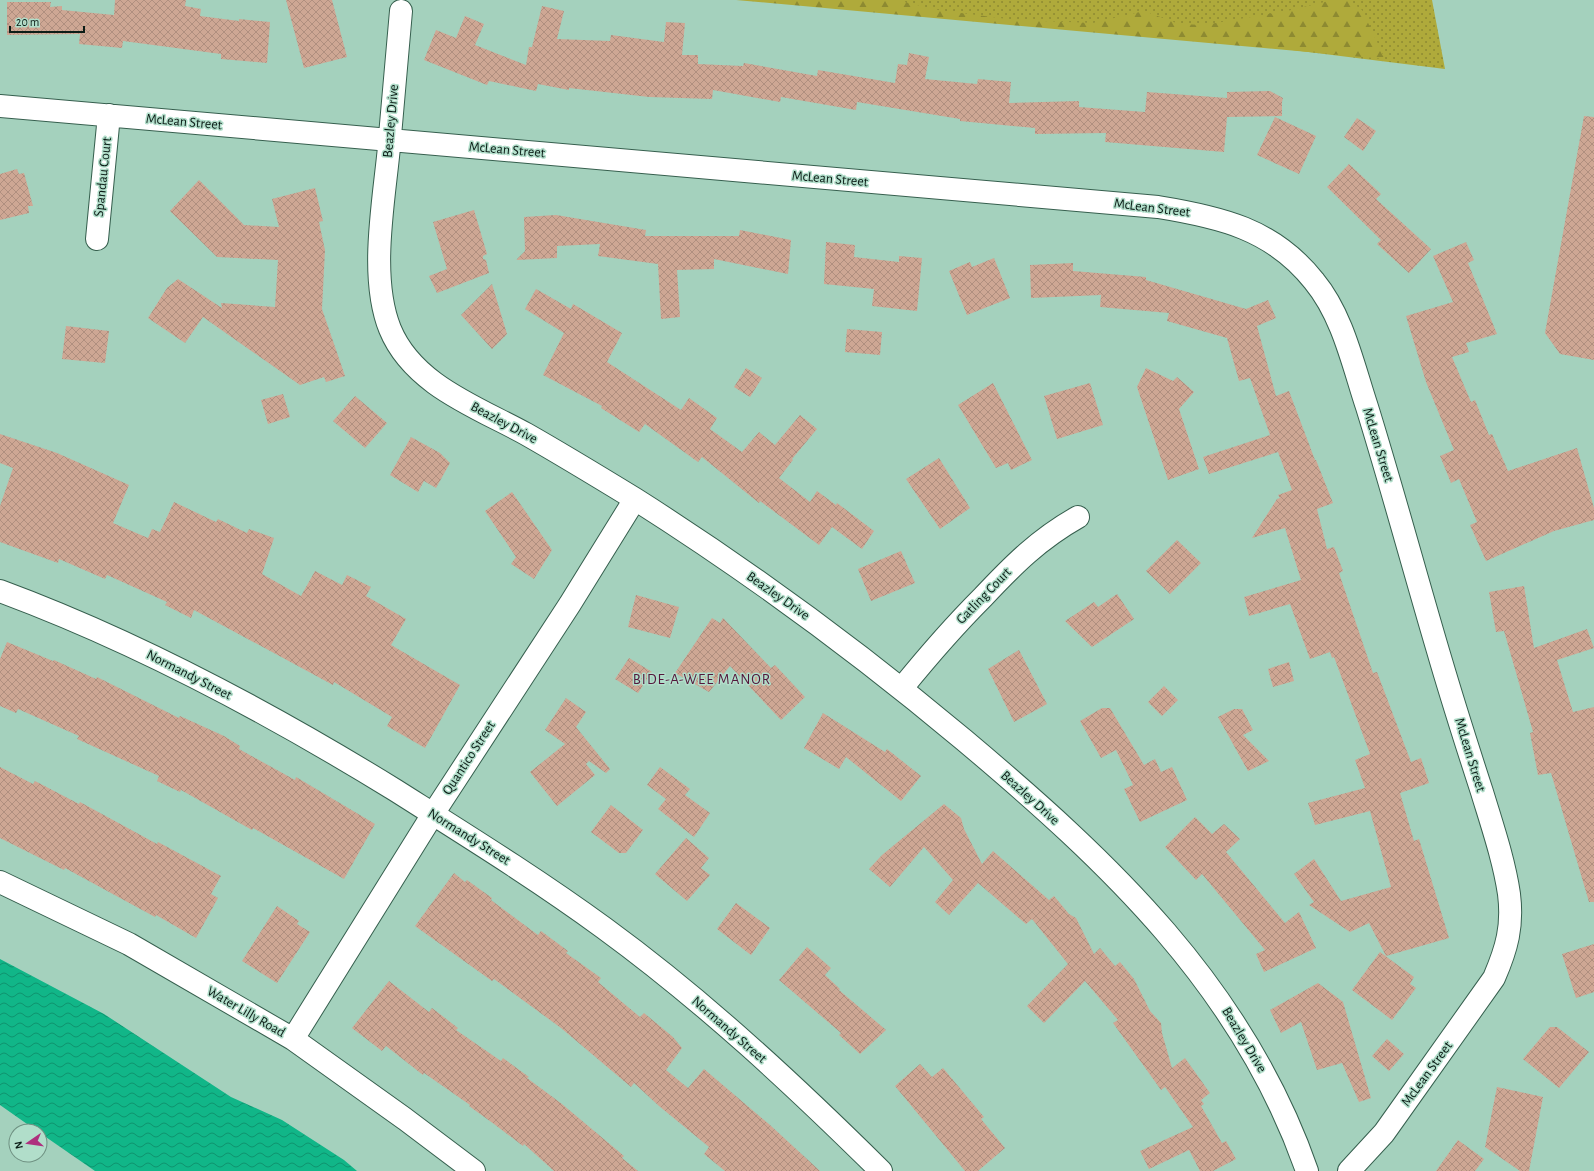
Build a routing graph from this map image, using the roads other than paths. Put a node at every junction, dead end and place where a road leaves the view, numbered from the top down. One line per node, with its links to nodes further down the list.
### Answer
1 (401, 11): 4 (street, Beazley Drive)
2 (0, 106): 3 (street, McLean Street)
3 (109, 115): 4 (street, McLean Street); 5 (street, Spandau Court)
4 (390, 140): 6 (street, Beazley Drive); 16 (street, McLean Street)
5 (97, 238)
6 (635, 499): 9 (street, Beazley Drive); 10 (street, Quantico Street)
7 (1078, 517): 9 (street, Gatling Court)
8 (0, 591): 10 (street, Normandy Street)
9 (902, 688): 15 (street, Beazley Drive)
10 (433, 814): 12 (street, Quantico Street); 14 (street, Normandy Street)
11 (0, 882): 12 (street, Water Lilly Road)
12 (293, 1039): 13 (street, Water Lilly Road)
13 (474, 1171)
14 (881, 1171)
15 (1308, 1171)
16 (1349, 1171)

